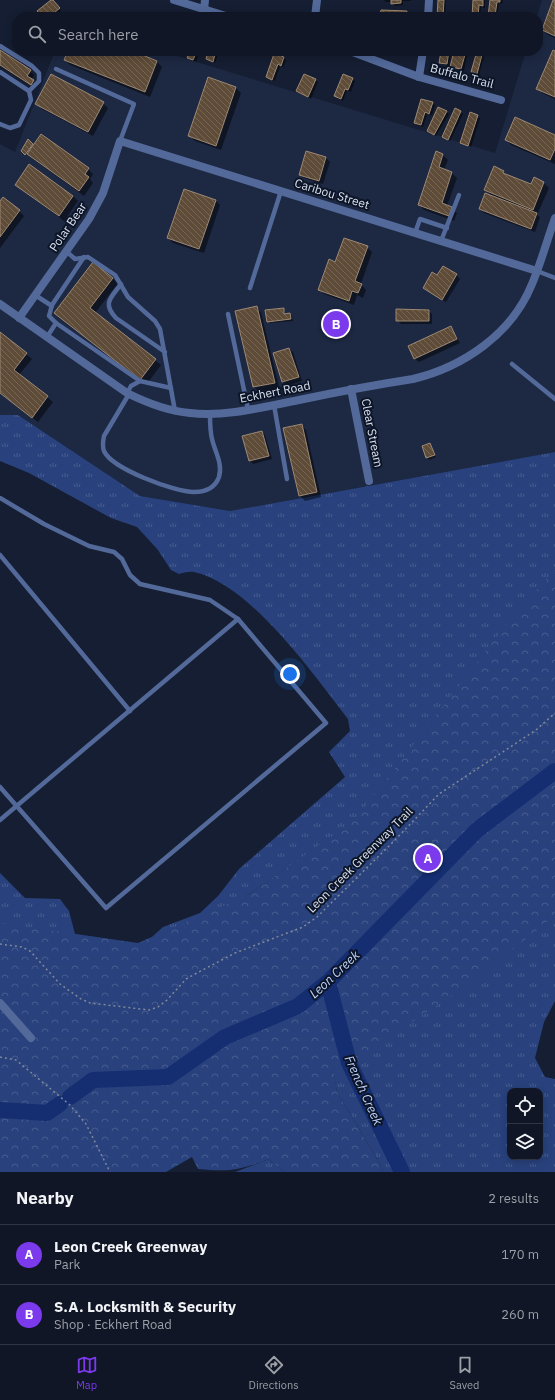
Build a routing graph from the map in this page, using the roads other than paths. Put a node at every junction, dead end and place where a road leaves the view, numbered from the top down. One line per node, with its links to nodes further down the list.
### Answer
1 (174, 0): 5 (street)
2 (205, 0): 5 (street)
3 (316, 0): 7 (street)
4 (429, 0): 8 (street)
5 (204, 10): 6 (street)
6 (211, 12)
7 (315, 12)
8 (428, 12)
9 (0, 46): 10 (lane)
10 (12, 54)
11 (16, 56): 17 (lane)
12 (363, 56): 16 (street, Buffalo Trail)
13 (422, 56): 16 (street)
14 (56, 69): 20 (lane)
15 (0, 72): 17 (lane)
16 (419, 77): 18 (street, Buffalo Trail)
17 (29, 92): 19 (lane)
18 (501, 100)
19 (0, 124)
20 (120, 141): 21 (street, Caribou Street); 27 (street, Polar Bear)
21 (281, 191): 25 (street, Caribou Street); 32 (lane)
22 (459, 195): 24 (lane)
23 (555, 218): 29 (street, Eckhert Road)
24 (447, 228): 25 (lane); 26 (lane)
25 (415, 233): 26 (street, Caribou Street)
26 (441, 241): 29 (street, Caribou Street)
27 (66, 251): 28 (lane); 33 (street, Polar Bear)
28 (84, 257): 31 (lane); 35 (lane)
29 (537, 271): 30 (lane); 44 (street, Eckhert Road)
30 (555, 278)
31 (121, 284): 40 (lane); 40 (lane)
32 (250, 288)
33 (35, 295): 35 (lane); 37 (street, Polar Bear)
34 (0, 304): 37 (street, Eckhert Road)
35 (52, 306): 38 (lane)
36 (228, 314): 48 (lane)
37 (19, 318): 39 (street, Eckhert Road)
38 (56, 323): 39 (lane); 42 (lane)
39 (47, 337): 45 (street, Eckhert Road)
40 (165, 352): 43 (lane)
41 (512, 364): 46 (lane)
42 (140, 381): 43 (lane); 45 (lane)
43 (171, 388): 49 (lane)
44 (351, 389): 47 (street, Eckhert Road); 52 (street, Clear Stream)
45 (128, 393): 49 (street, Eckhert Road); 50 (lane)
46 (555, 399)
47 (274, 405): 48 (street, Eckhert Road); 51 (lane)
48 (248, 409): 50 (street, Eckhert Road)
49 (175, 411): 50 (street, Eckhert Road)
50 (210, 414)
51 (287, 479)
52 (369, 481)
53 (0, 498): 55 (lane)
54 (0, 555): 56 (lane)
55 (238, 620): 56 (lane); 58 (lane)
56 (130, 711): 58 (lane)
57 (0, 787): 58 (lane)
58 (17, 806): 59 (lane)
59 (0, 820)
60 (0, 1003): 61 (street)
61 (31, 1038)

